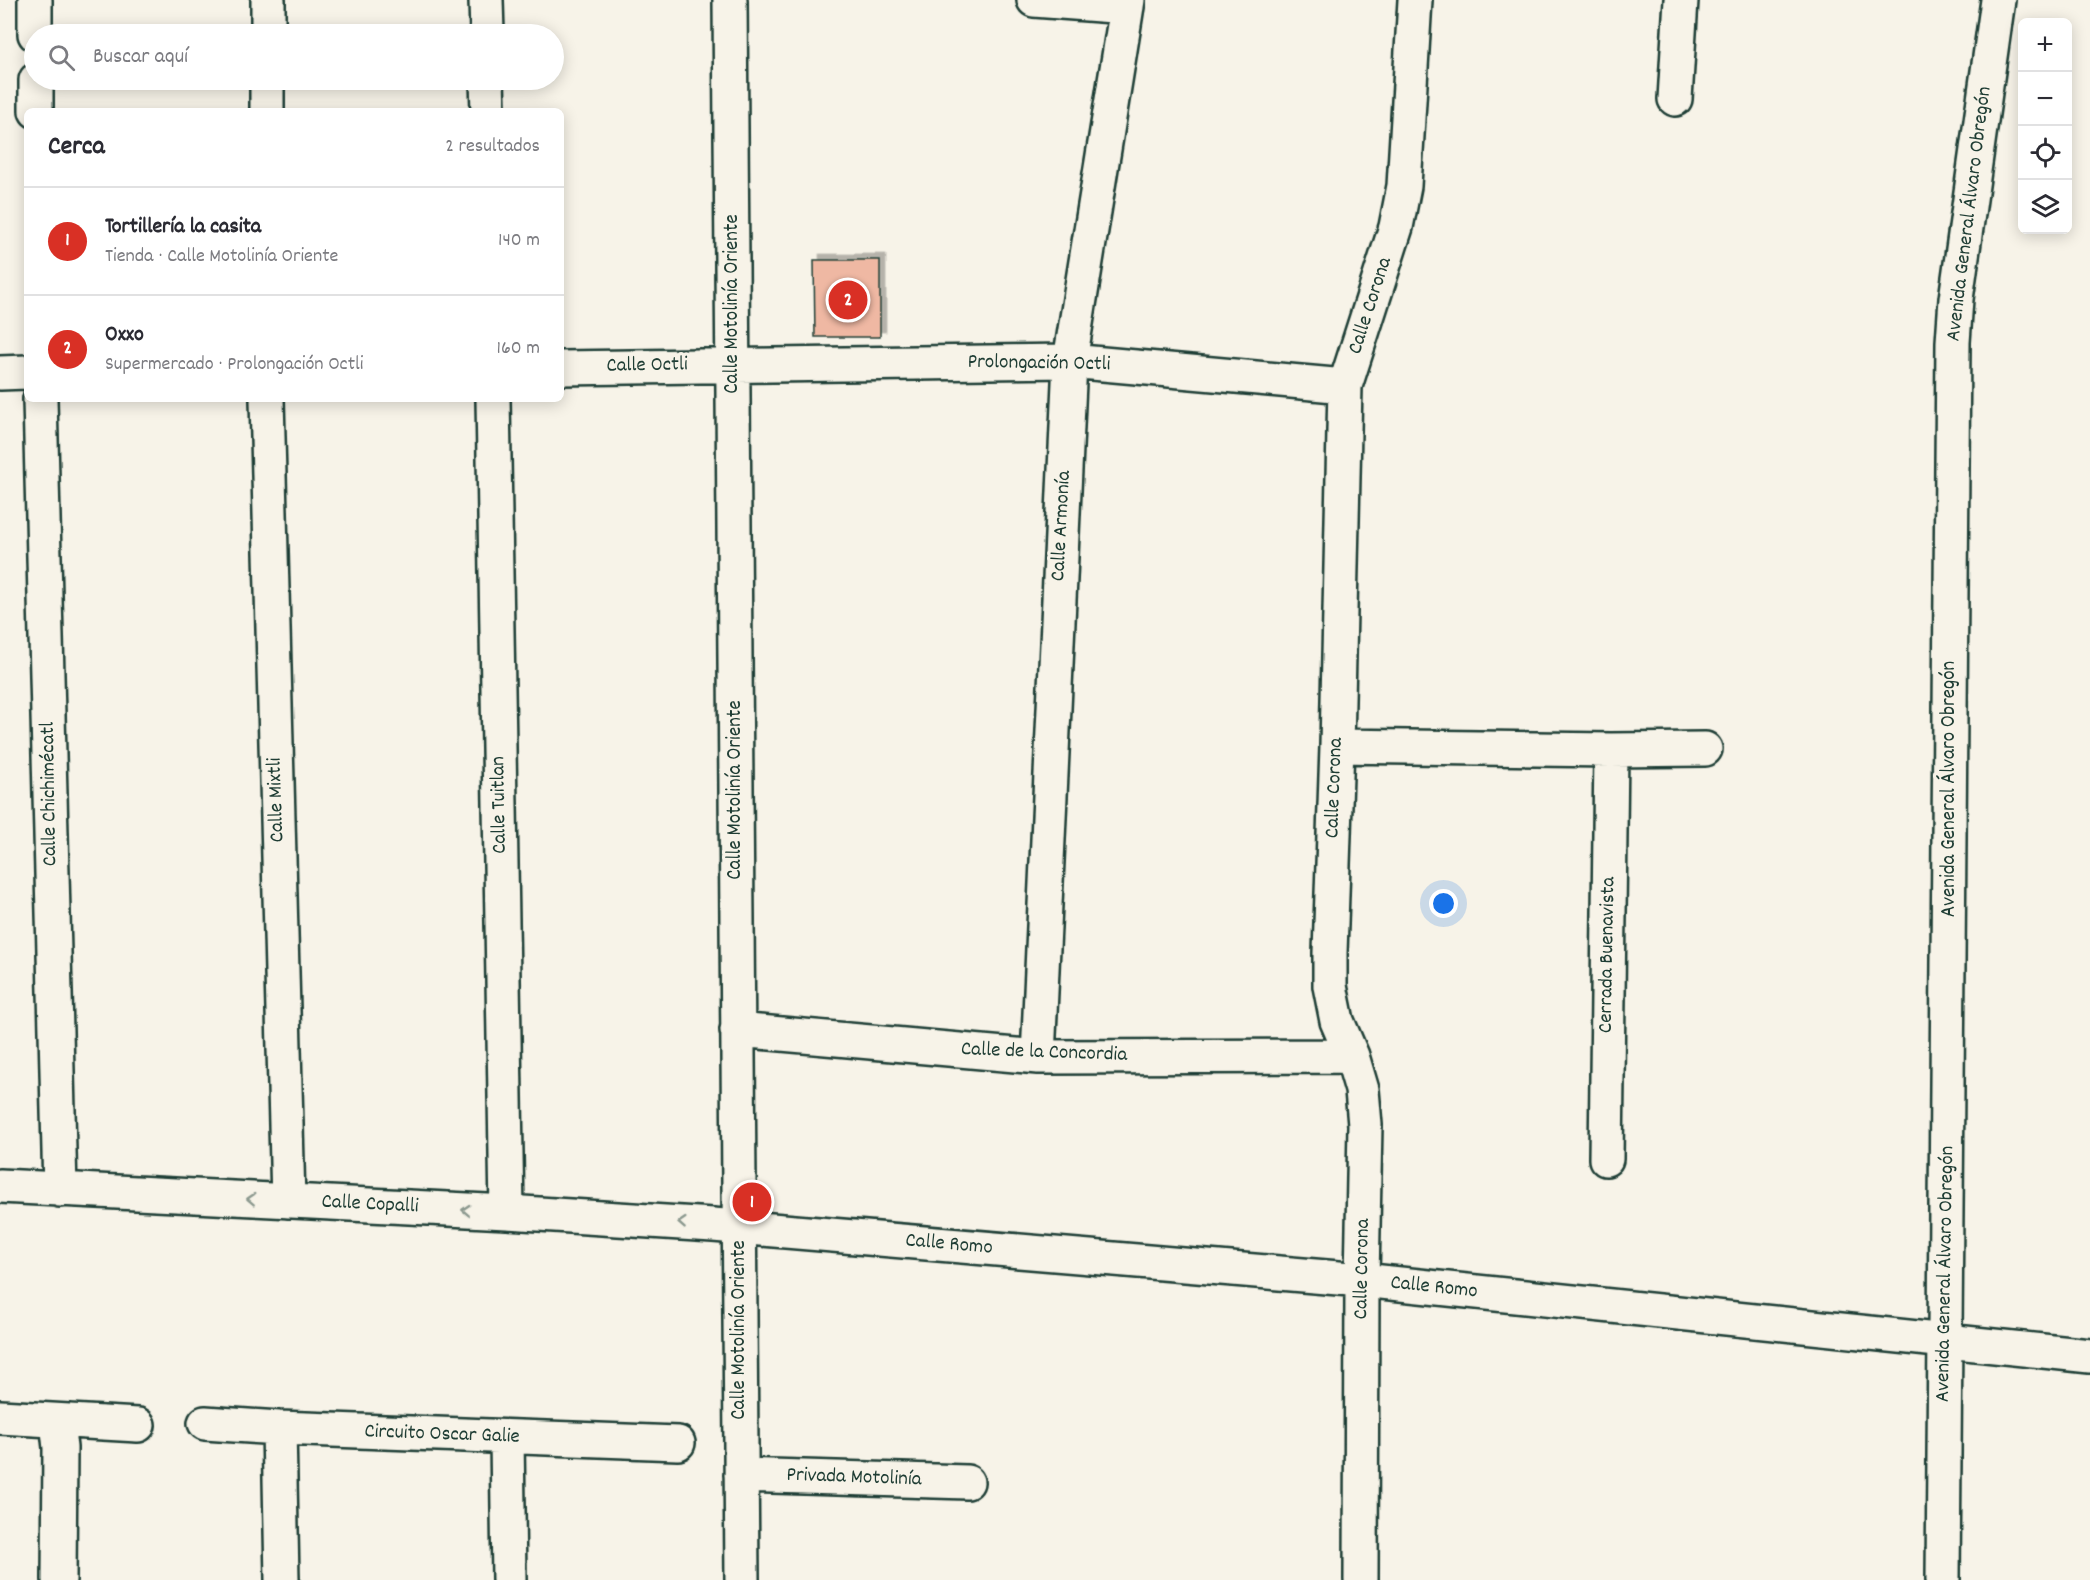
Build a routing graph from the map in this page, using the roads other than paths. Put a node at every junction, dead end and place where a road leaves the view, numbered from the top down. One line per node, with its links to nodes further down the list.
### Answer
1 (35, 0): 10 (street)
2 (268, 0): 11 (street)
3 (486, 0): 12 (street)
4 (730, 0): 21 (street, Calle Motolinía Oriente)
5 (1034, 0): 9 (street)
6 (1415, 0): 25 (street, Calle Corona)
7 (1681, 0): 16 (street)
8 (1998, 0): 42 (street, Avenida General Álvaro Obregón)
9 (1127, 3): 20 (street, Calle Armonía)
10 (35, 24)
11 (268, 24)
12 (487, 24)
13 (36, 90): 17 (street)
14 (267, 90): 18 (street)
15 (487, 90): 19 (street)
16 (1675, 99)
17 (36, 108)
18 (267, 108)
19 (488, 108)
20 (1070, 361): 21 (street, Prolongación Octli); 25 (street, Prolongación Octli); 34 (street, Calle Armonía)
21 (733, 364): 22 (street, Calle Octli); 32 (street, Calle Motolinía Oriente)
22 (564, 368)
23 (24, 372): 24 (street)
24 (0, 373)
25 (1345, 386): 29 (street, Calle Corona)
26 (40, 402): 37 (street, Calle Chichimécatl)
27 (267, 402): 38 (street, Calle Mixtli)
28 (493, 402): 39 (street, Calle Tuitlan)
29 (1337, 746): 31 (street); 33 (street, Calle Corona)
30 (1705, 749): 31 (street)
31 (1611, 750): 35 (street, Cerrada Buenavista)
32 (738, 1030): 34 (street, Calle de la Concordia); 40 (street, Calle Motolinía Oriente)
33 (1352, 1056): 34 (street, Calle de la Concordia); 41 (street, Calle Corona)
34 (1038, 1057)
35 (1606, 1159)
36 (0, 1186): 37 (street, Calle Copalli)
37 (60, 1190): 38 (street, Calle Copalli, one-way to 37)
38 (288, 1201): 39 (street, Calle Copalli, one-way to 38)
39 (507, 1212): 40 (street, Calle Copalli, one-way to 39)
40 (740, 1228): 41 (street, Calle Romo); 51 (street, Calle Motolinía Oriente)
41 (1362, 1280): 42 (street, Calle Romo); 57 (street, Calle Corona)
42 (1945, 1343): 43 (street, Calle Romo); 58 (street, Avenida General Álvaro Obregón)
43 (2090, 1356)
44 (0, 1417): 45 (street)
45 (57, 1421): 47 (street); 53 (street)
46 (205, 1423): 48 (street, Circuito Oscar Galie)
47 (138, 1425)
48 (279, 1428): 49 (street, Circuito Oscar Galie); 54 (street)
49 (507, 1438): 50 (street, Circuito Oscar Galie); 55 (street)
50 (678, 1443)
51 (741, 1475): 52 (street, Privada Motolinía); 56 (street, Calle Motolinía Oriente)
52 (967, 1482)
53 (59, 1580)
54 (282, 1580)
55 (509, 1580)
56 (742, 1580)
57 (1361, 1580)
58 (1943, 1580)

